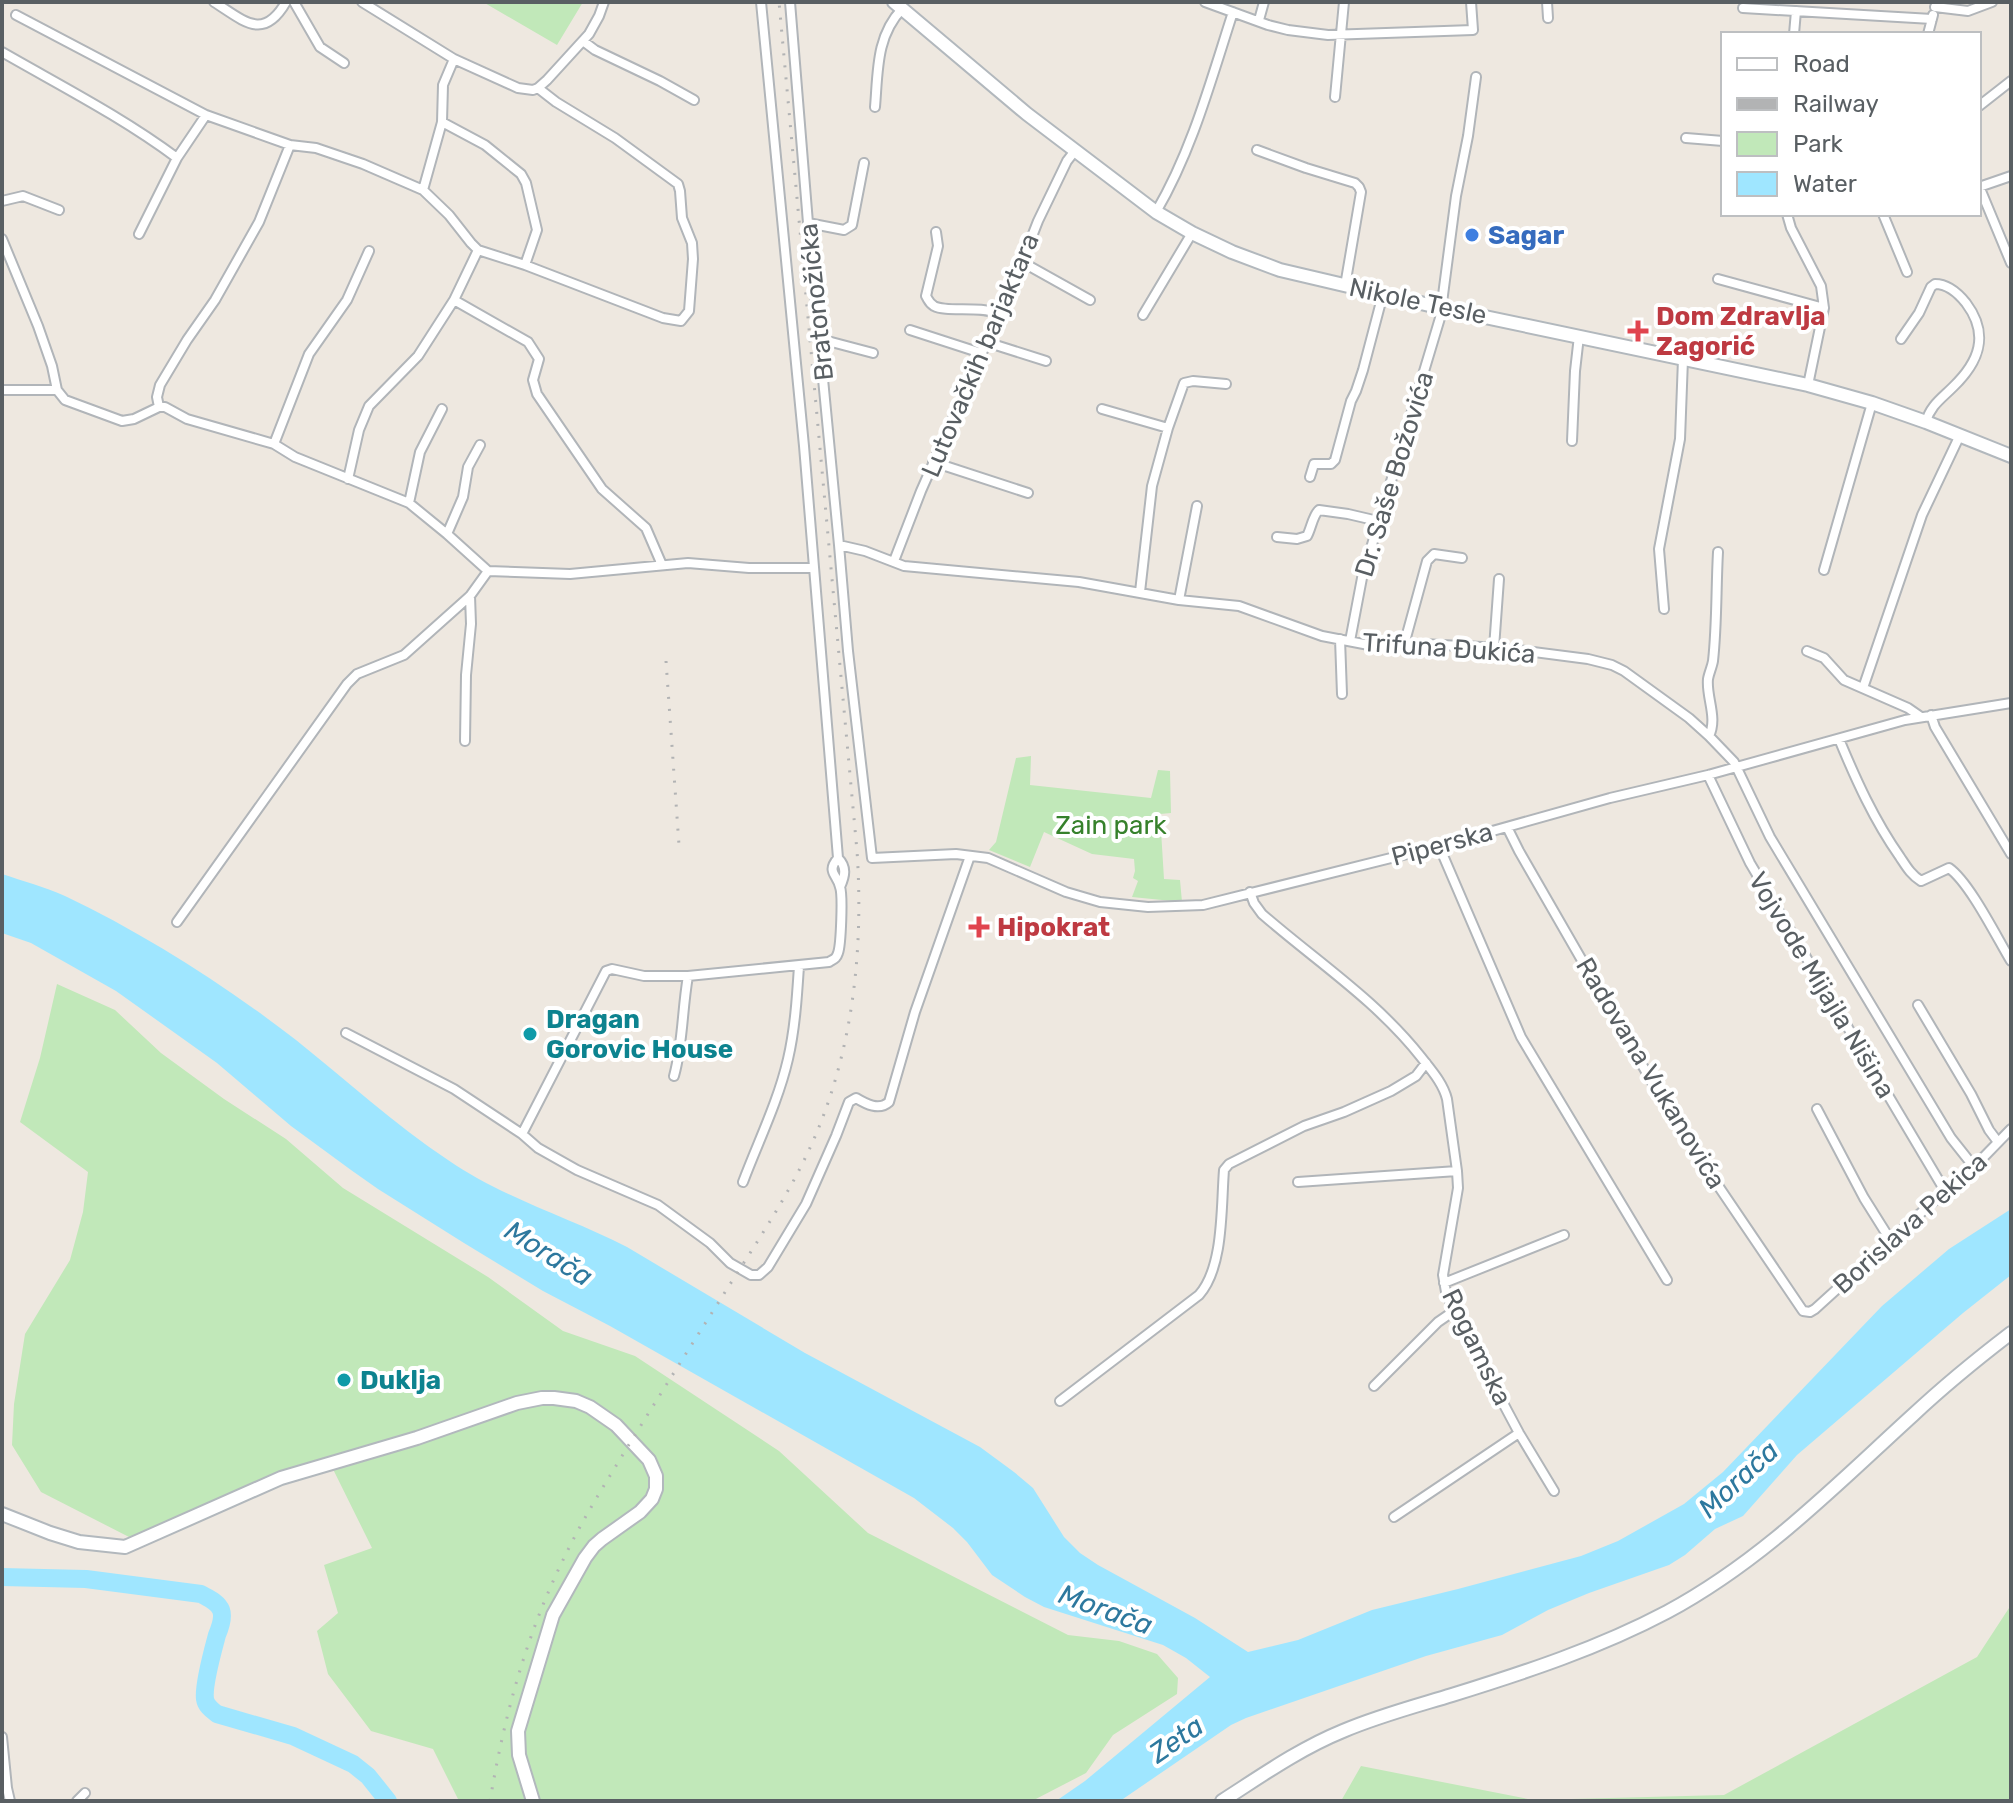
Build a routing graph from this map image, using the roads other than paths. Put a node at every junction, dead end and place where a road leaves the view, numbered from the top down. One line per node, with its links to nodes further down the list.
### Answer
1 (214, 2): 2 (street)
2 (286, 2)
3 (294, 2): 29 (street)
4 (362, 2): 28 (street)
5 (604, 2): 26 (street)
6 (761, 2): 113 (street)
7 (790, 2): 55 (street, Bratonožićka)
8 (1205, 2): 18 (street)
9 (1264, 2): 22 (street)
10 (1344, 2): 25 (street)
11 (1471, 2): 25 (street)
12 (1547, 2): 20 (street)
13 (1992, 2): 14 (street)
14 (1935, 4): 21 (street)
15 (898, 5): 36 (street); 43 (street, Nikole Tesle)
16 (1743, 8): 17 (street)
17 (1796, 11): 21 (street); 23 (street)
18 (1233, 12): 22 (street); 52 (street)
19 (16, 15): 37 (street)
20 (1548, 18)
21 (1932, 19): 24 (street)
22 (1259, 20): 25 (street)
23 (1794, 32)
24 (1929, 32)
25 (1341, 35): 33 (street)
26 (583, 41): 32 (street); 34 (street)
27 (2, 52): 44 (street)
28 (454, 59): 32 (street); 38 (street)
29 (344, 63)
30 (1476, 77): 71 (street, Dr. Saše Božovića)
31 (2011, 81): 35 (street)
32 (538, 88): 64 (street)
33 (1335, 97)
34 (694, 100)
35 (1981, 104)
36 (875, 107)
37 (206, 115): 41 (street); 44 (street)
38 (442, 122): 48 (street); 64 (street)
39 (1686, 138): 40 (street)
40 (1721, 141)
41 (290, 145): 48 (street); 89 (street)
42 (1257, 150): 67 (street)
43 (1074, 152): 52 (street, Nikole Tesle); 62 (street, Lutovačkih barjaktara)
44 (177, 158): 58 (street)
45 (864, 163): 55 (street)
46 (2011, 176): 47 (street)
47 (1981, 185)
48 (423, 190): 60 (street)
49 (1981, 191): 63 (street)
50 (2, 201): 51 (street)
51 (59, 210)
52 (1156, 212): 57 (street, Nikole Tesle)
53 (1788, 216): 72 (street)
54 (1884, 216): 65 (street)
55 (808, 223): 77 (street, Bratonožićka)
56 (936, 232): 73 (street)
57 (1192, 233): 67 (street, Nikole Tesle); 74 (street)
58 (139, 234)
59 (2, 239): 87 (street)
60 (478, 250): 64 (street); 69 (street)
61 (369, 251): 96 (street)
62 (1022, 262): 70 (street); 73 (street, Lutovačkih barjaktara)
63 (2011, 263)
64 (525, 265)
65 (1907, 272)
66 (1718, 279): 72 (street)
67 (1345, 286): 68 (street, Nikole Tesle)
68 (1383, 294): 71 (street, Nikole Tesle); 100 (street)
69 (454, 300): 101 (street); 112 (street)
70 (1090, 300)
71 (1442, 308): 76 (street, Nikole Tesle); 105 (street, Dr. Saše Božovića)
72 (1824, 308): 85 (street)
73 (999, 314): 79 (street, Lutovačkih barjaktara)
74 (1143, 315)
75 (910, 330): 81 (street)
76 (1579, 336): 82 (street, Nikole Tesle); 95 (street)
77 (820, 339): 80 (street); 108 (street, Bratonožićka)
78 (1901, 339): 92 (street)
79 (986, 342): 81 (street, Lutovačkih barjaktara); 83 (street)
80 (873, 353)
81 (981, 353): 99 (street, Lutovačkih barjaktara)
82 (1683, 359): 85 (street, Nikole Tesle); 120 (street)
83 (1046, 361)
84 (1226, 384): 93 (street)
85 (1808, 385): 88 (street, Nikole Tesle)
86 (2, 390): 87 (street)
87 (57, 390): 89 (street)
88 (1872, 403): 92 (street, Nikole Tesle); 114 (street)
89 (159, 407): 96 (street)
90 (442, 409): 103 (street)
91 (1102, 409): 93 (street)
92 (1926, 422): 94 (street, Nikole Tesle)
93 (1168, 428): 117 (street)
94 (1960, 435): 98 (street, Nikole Tesle); 125 (street)
95 (1572, 441)
96 (274, 444): 101 (street)
97 (480, 445): 106 (street)
98 (2011, 456)
99 (933, 462): 102 (street); 111 (street, Lutovačkih barjaktara)
100 (1310, 477)
101 (348, 479): 103 (street)
102 (1028, 493)
103 (409, 503): 106 (street)
104 (1197, 506): 119 (street)
105 (1378, 521): 107 (street); 121 (street, Dr. Saše Božovića)
106 (447, 534): 115 (street)
107 (1277, 537)
108 (839, 545): 111 (street); 138 (street, Piperska)
109 (1718, 552): 130 (street)
110 (1462, 558): 122 (street)
111 (894, 561): 117 (street, Trifuna Đukića)
112 (662, 565): 113 (street); 115 (street)
113 (813, 568): 142 (street)
114 (1824, 570)
115 (488, 571): 118 (street)
116 (1499, 579): 123 (street)
117 (1140, 592): 119 (street, Trifuna Đukića)
118 (470, 596): 132 (street); 140 (street)
119 (1179, 600): 121 (street, Trifuna Đukića)
120 (1664, 609)
121 (1345, 640): 122 (street, Trifuna Đukića); 126 (street, Dr. Saše Božovića)
122 (1404, 645): 123 (street, Trifuna Đukića)
123 (1494, 648): 130 (street, Trifuna Đukića)
124 (1807, 651): 125 (street)
125 (1863, 688): 129 (street)
126 (1342, 694)
127 (2011, 703): 128 (street, Piperska)
128 (1931, 715): 129 (street, Piperska); 137 (street)
129 (1921, 717): 131 (street, Piperska)
130 (1709, 736): 133 (street, Trifuna Đukića)
131 (1839, 739): 133 (street, Piperska); 141 (street)
132 (465, 741)
133 (1736, 767): 134 (street, Piperska); 152 (street, Trifuna Đukića)
134 (1708, 775): 135 (street, Piperska); 156 (street, Vojvode Mijajla Nišina)
135 (1507, 827): 136 (street, Piperska); 162 (street, Radovana Vukanovića)
136 (1439, 846): 139 (street, Piperska); 159 (street)
137 (2011, 854)
138 (970, 856): 139 (street, Piperska); 150 (street)
139 (1250, 892): 146 (street, Rogamska)
140 (177, 922)
141 (2011, 961)
142 (799, 966): 143 (street); 154 (street)
143 (688, 976): 147 (street); 150 (street)
144 (1918, 1005): 151 (street)
145 (346, 1033): 150 (street)
146 (1426, 1063): 153 (street, Rogamska); 165 (street)
147 (674, 1076)
148 (1817, 1109): 158 (street)
149 (2011, 1129): 151 (street, Borislava Pekica)
150 (522, 1134)
151 (1998, 1142): 152 (street, Borislava Pekica)
152 (1974, 1167): 156 (street, Borislava Pekica)
153 (1457, 1171): 155 (street); 160 (street, Rogamska)
154 (743, 1182)
155 (1298, 1182)
156 (1945, 1191): 158 (street, Borislava Pekica)
157 (1564, 1235): 160 (street)
158 (1891, 1241): 162 (street, Borislava Pekica)
159 (1667, 1280)
160 (1444, 1283): 161 (street, Rogamska)
161 (1454, 1311): 164 (street); 166 (street, Rogamska)
162 (1805, 1312)
163 (2011, 1333): 175 (street)
164 (1374, 1386)
165 (1060, 1401)
166 (1519, 1433): 167 (street, Rogamska); 169 (street)
167 (1554, 1491)
168 (2, 1514): 174 (street)
169 (1394, 1517)
170 (2, 1737): 172 (street)
171 (85, 1793): 173 (street)
172 (10, 1801)
173 (77, 1801)
174 (533, 1801)
175 (1222, 1801)

